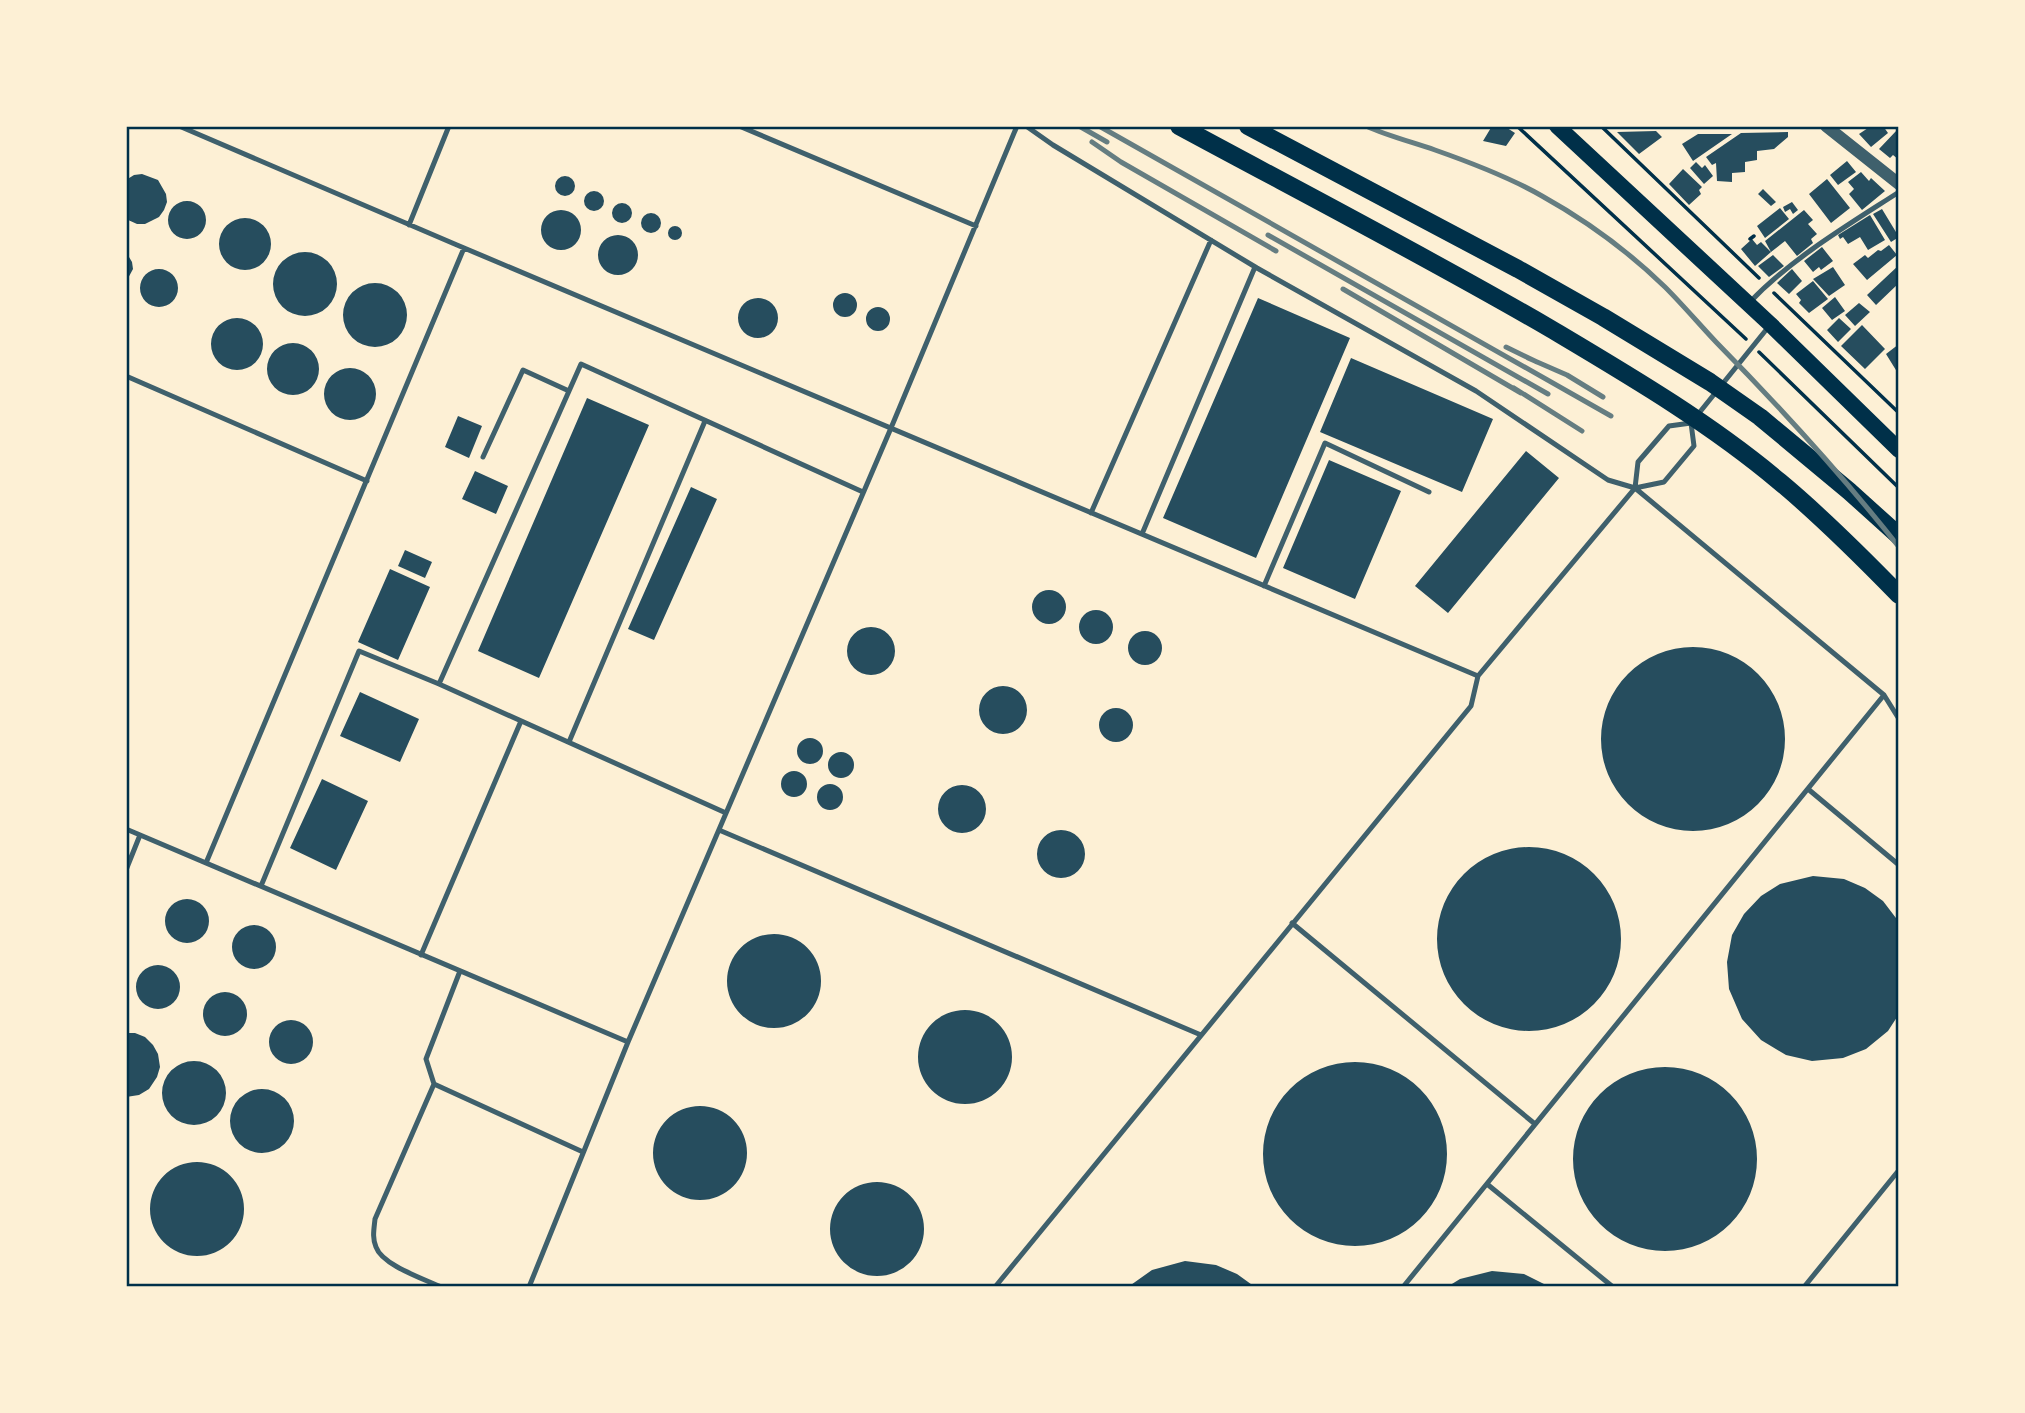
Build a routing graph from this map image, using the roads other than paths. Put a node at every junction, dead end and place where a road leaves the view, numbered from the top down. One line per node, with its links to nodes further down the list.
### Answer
1 (179, 126): 12 (lane)
2 (449, 126): 12 (lane)
3 (739, 126): 13 (lane)
4 (1017, 126): 13 (lane)
5 (1026, 126): 14 (lane)
6 (1179, 126): 34 (highway)
7 (1248, 126): 32 (highway)
8 (1557, 126): 17 (main road)
9 (1826, 126): 10 (street)
10 (1899, 184)
11 (1899, 192): 17 (lane)
12 (408, 225): 15 (lane)
13 (976, 226): 23 (lane)
14 (1211, 240): 16 (lane); 30 (lane)
15 (464, 248): 23 (lane); 26 (lane)
16 (1255, 267): 27 (lane); 31 (lane)
17 (1748, 305): 18 (main road)
18 (1770, 324): 22 (lane); 24 (main road)
19 (126, 376): 26 (lane)
20 (569, 391): 21 (lane); 25 (lane); 36 (lane)
21 (705, 421): 28 (lane); 40 (lane)
22 (1691, 422): 27 (lane); 27 (lane)
23 (891, 429): 28 (lane); 30 (lane)
24 (1899, 450)
25 (483, 457)
26 (367, 481): 46 (lane)
27 (1635, 488): 35 (lane); 37 (lane)
28 (863, 492): 42 (lane)
29 (1429, 492): 33 (lane)
30 (1091, 513): 31 (lane)
31 (1142, 534): 33 (lane)
32 (1899, 536)
33 (1264, 586): 35 (lane)
34 (1899, 596)
35 (1478, 676): 50 (lane)
36 (439, 684): 39 (lane); 49 (lane)
37 (1884, 695): 38 (lane); 41 (lane)
38 (1899, 719)
39 (521, 721): 40 (lane); 51 (lane)
40 (569, 742): 42 (lane)
41 (1808, 789): 47 (lane); 56 (lane)
42 (726, 813): 44 (lane)
43 (126, 829): 45 (lane)
44 (719, 830): 53 (lane); 54 (lane)
45 (140, 835): 46 (lane); 48 (lane)
46 (206, 863): 49 (lane)
47 (1899, 865)
48 (126, 870)
49 (261, 886): 51 (lane)
50 (1292, 923): 53 (lane); 56 (lane)
51 (421, 955): 52 (lane)
52 (460, 971): 54 (lane); 55 (lane)
53 (1201, 1035): 62 (lane)
54 (628, 1042): 57 (lane)
55 (434, 1084): 57 (lane); 60 (lane)
56 (1535, 1124): 59 (lane)
57 (583, 1152): 61 (lane)
58 (1899, 1170): 65 (lane)
59 (1487, 1184): 63 (lane); 64 (lane)
60 (441, 1287)
61 (529, 1287)
62 (995, 1287)
63 (1403, 1287)
64 (1614, 1287)
65 (1804, 1287)

